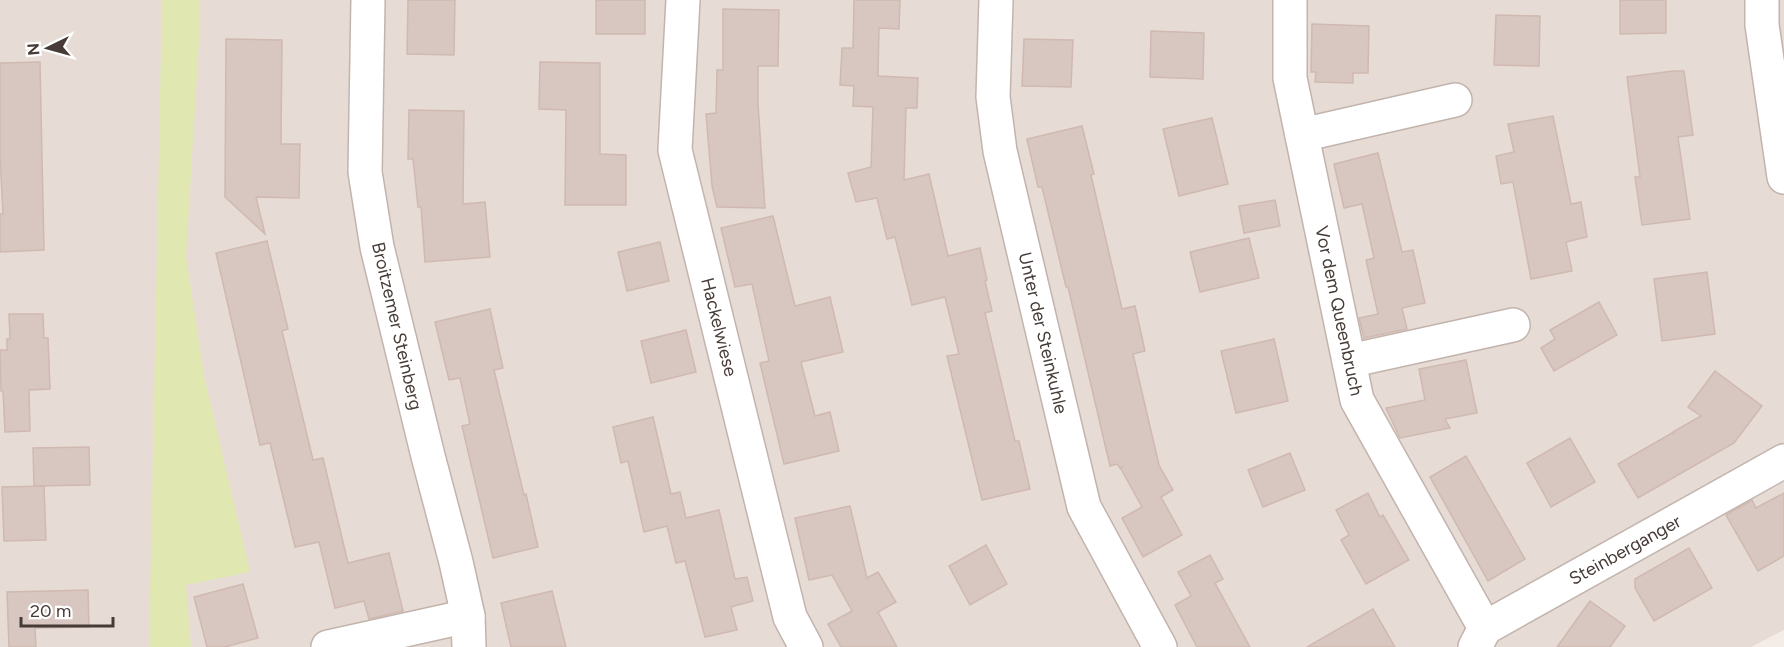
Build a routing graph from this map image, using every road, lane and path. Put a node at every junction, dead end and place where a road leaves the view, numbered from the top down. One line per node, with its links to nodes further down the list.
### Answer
1 (368, 0): 12 (street, Broitzemer Steinberg)
2 (683, 0): 15 (street, Hackelwiese)
3 (996, 0): 16 (street, Unter der Steinkuhle)
4 (1290, 0): 7 (street, Vor dem Queenbruch)
5 (1762, 0): 8 (street)
6 (1455, 100): 7 (street)
7 (1302, 135): 10 (street, Vor dem Queenbruch)
8 (1784, 177)
9 (1513, 324): 10 (street)
10 (1349, 361): 13 (street, Vor dem Queenbruch)
11 (1784, 461): 13 (street, Steinberganger)
12 (468, 632): 14 (street)
13 (1480, 637)
14 (328, 647)
15 (806, 647)
16 (1161, 647)

